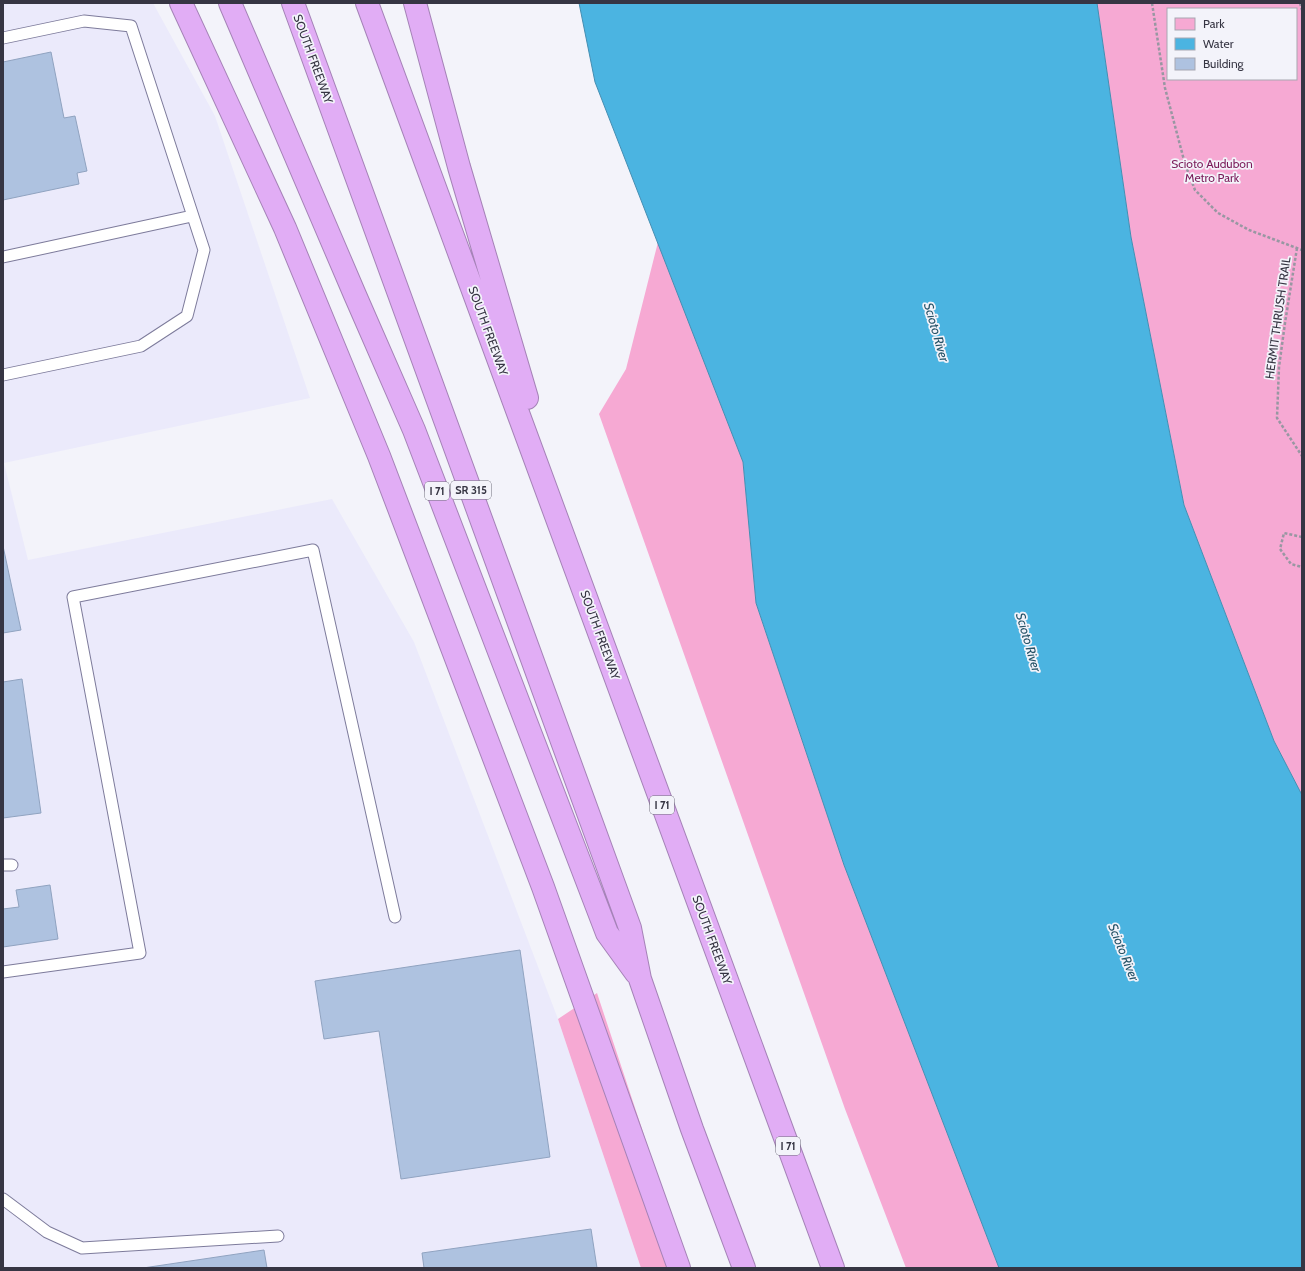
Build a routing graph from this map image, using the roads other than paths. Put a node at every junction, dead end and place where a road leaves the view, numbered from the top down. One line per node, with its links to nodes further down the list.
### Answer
1 (181, 3): 16 (highway)
2 (230, 3): 13 (highway, I 71)
3 (293, 3): 13 (highway, SOUTH FREEWAY / SR 315)
4 (367, 3): 10 (highway, SOUTH FREEWAY)
5 (415, 3): 10 (highway, I 71)
6 (3, 38): 7 (lane)
7 (192, 216): 8 (lane); 9 (lane)
8 (3, 257)
9 (3, 375)
10 (582, 587): 18 (highway, SOUTH FREEWAY / I 71)
11 (395, 917): 12 (lane)
12 (3, 972)
13 (640, 979): 17 (highway, SOUTH FREEWAY / I 71)
14 (3, 1199): 15 (lane)
15 (278, 1236)
16 (679, 1268)
17 (744, 1268)
18 (833, 1268)

